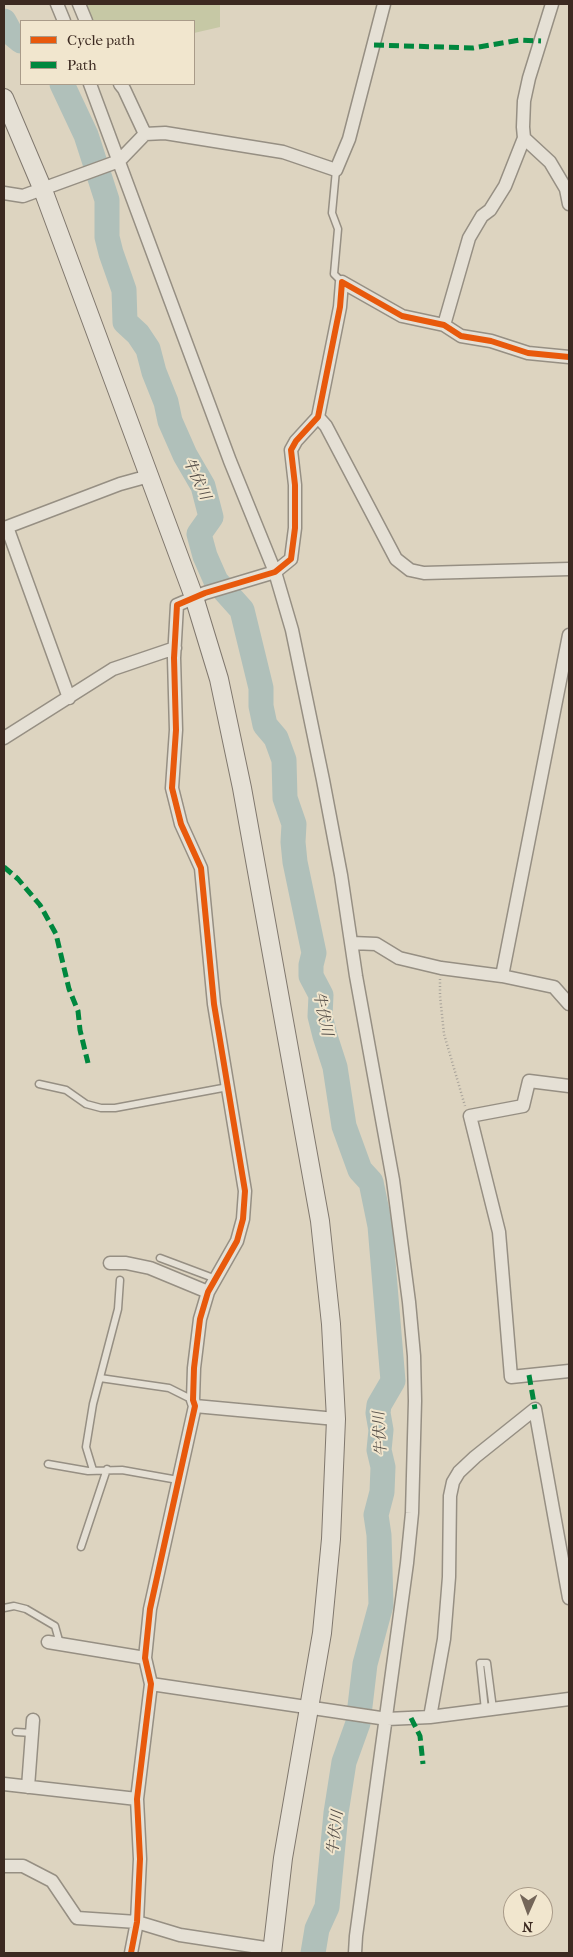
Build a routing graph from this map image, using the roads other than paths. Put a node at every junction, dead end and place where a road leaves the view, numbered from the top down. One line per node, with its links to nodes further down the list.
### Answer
1 (57, 4): 5 (street)
2 (79, 4): 6 (street)
3 (384, 4): 13 (street)
4 (552, 4): 11 (street)
5 (64, 20)
6 (86, 20)
7 (90, 85): 12 (street)
8 (121, 85): 10 (street)
9 (4, 98): 14 (street)
10 (145, 134): 12 (street); 13 (street)
11 (524, 138): 16 (street); 18 (street)
12 (119, 161): 14 (street); 23 (street)
13 (336, 170): 17 (lane)
14 (48, 188): 15 (street); 21 (street)
15 (4, 193)
16 (569, 204)
17 (342, 282): 18 (street); 20 (street)
18 (444, 325): 19 (street)
19 (569, 357)
20 (318, 417): 22 (street); 23 (street)
21 (149, 476): 24 (street); 27 (street)
22 (569, 569)
23 (269, 573): 24 (street); 29 (street)
24 (200, 595): 26 (street); 43 (street)
25 (569, 635): 30 (street)
26 (175, 648): 27 (street); 34 (street)
27 (69, 698): 28 (street)
28 (4, 738)
29 (352, 943): 30 (street); 58 (street)
30 (502, 976): 31 (street)
31 (569, 1004)
32 (39, 1084): 34 (lane)
33 (569, 1086): 40 (street)
34 (228, 1087): 37 (street)
35 (160, 1258): 37 (lane)
36 (110, 1263): 39 (street)
37 (216, 1279): 39 (street)
38 (120, 1280): 41 (lane)
39 (208, 1292): 42 (street)
40 (569, 1371)
41 (100, 1378): 42 (lane); 46 (lane)
42 (194, 1403): 43 (street); 47 (street)
43 (336, 1419): 55 (street)
44 (48, 1464): 46 (lane)
45 (107, 1469): 46 (lane); 47 (lane); 48 (lane)
46 (92, 1470)
47 (178, 1480): 52 (street)
48 (81, 1547)
49 (569, 1598): 57 (street)
50 (4, 1608): 51 (lane)
51 (54, 1644): 52 (street)
52 (145, 1658): 53 (street)
53 (151, 1684): 55 (street); 64 (street)
54 (569, 1699): 56 (street)
55 (315, 1708): 58 (street); 67 (street)
56 (489, 1709): 56 (lane); 57 (street)
57 (430, 1717): 58 (street)
58 (384, 1719): 69 (street)
59 (33, 1720): 61 (street)
60 (16, 1732): 61 (lane)
61 (32, 1734): 63 (street)
62 (4, 1784): 63 (street)
63 (28, 1787): 64 (street)
64 (137, 1799): 66 (street)
65 (4, 1866): 66 (street)
66 (137, 1922): 67 (street); 68 (street)
67 (272, 1951)
68 (131, 1953)
69 (355, 1953)

